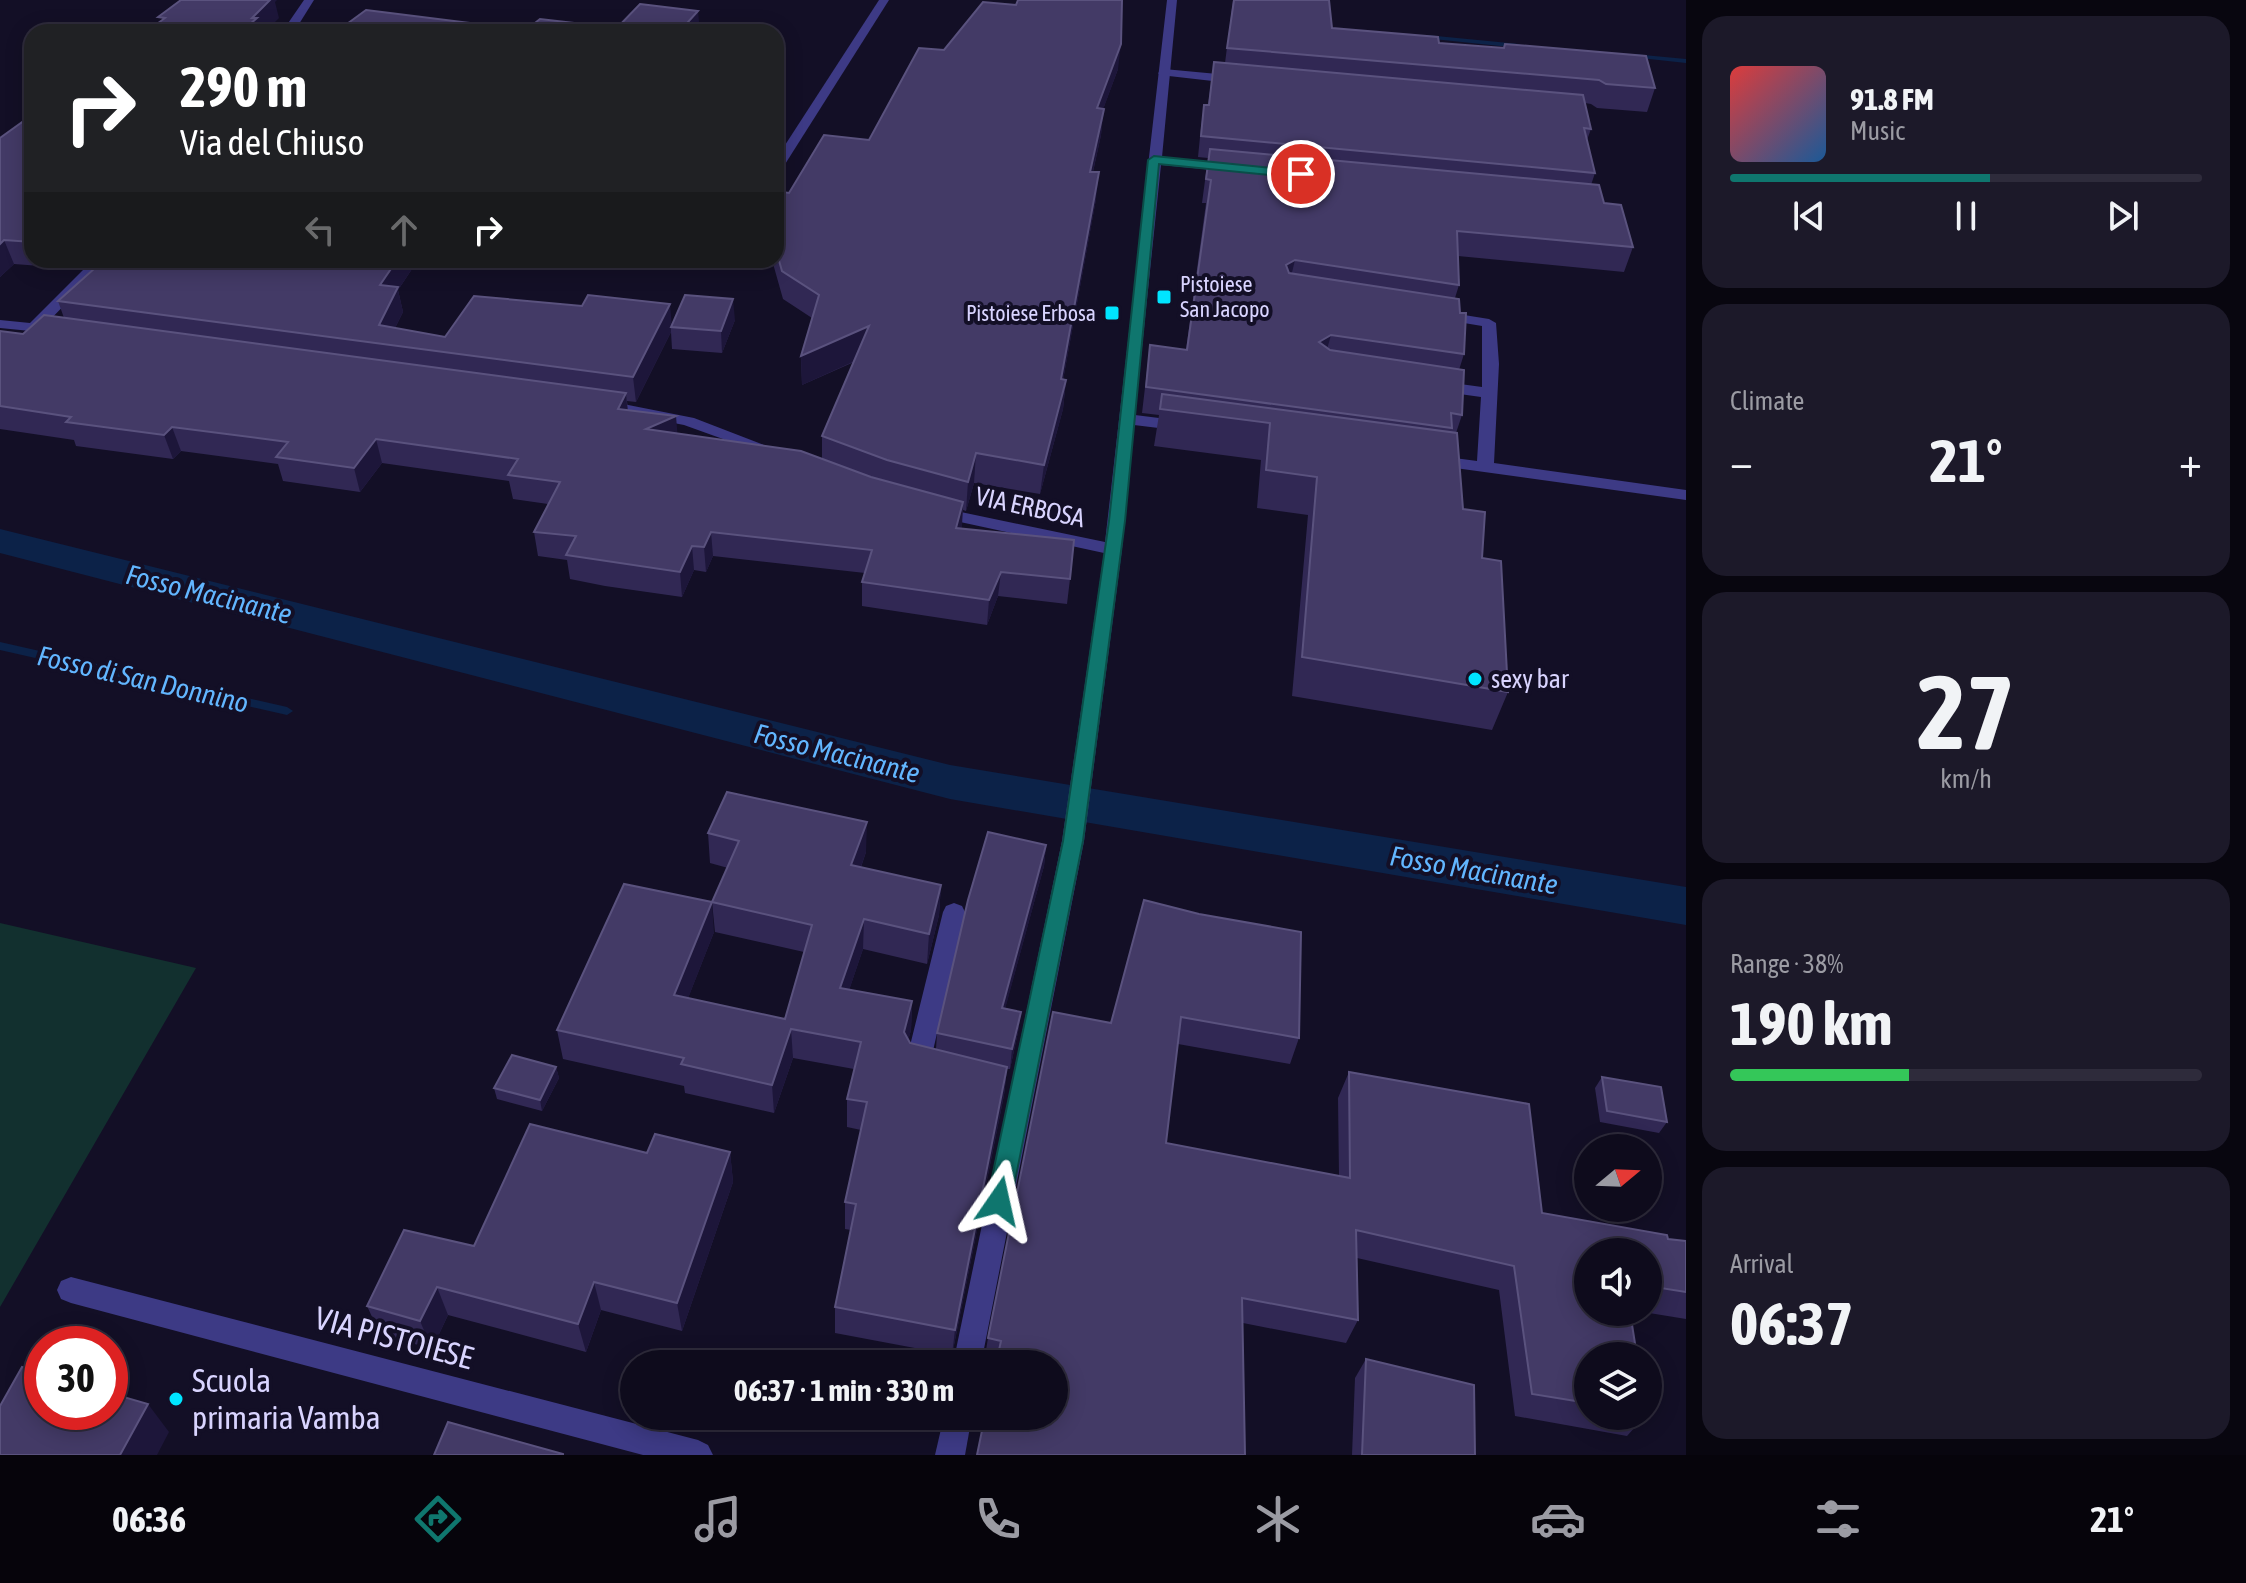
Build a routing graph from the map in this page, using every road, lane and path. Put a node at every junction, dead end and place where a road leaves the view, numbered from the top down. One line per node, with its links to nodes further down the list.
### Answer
1 (309, 0): 4 (street)
2 (884, 0): 7 (street)
3 (1172, 0): 5 (street)
4 (293, 24)
5 (1164, 73): 6 (street); 8 (street)
6 (1259, 81)
7 (784, 156)
8 (1154, 160): 9 (street); 18 (street)
9 (1243, 169)
10 (93, 268): 13 (street)
11 (1428, 313): 16 (street)
12 (0, 324): 13 (street)
13 (34, 328): 14 (street)
14 (66, 332)
15 (1414, 382): 16 (street)
16 (1489, 393): 22 (street)
17 (591, 403): 21 (street)
18 (1128, 419): 19 (street); 25 (street)
19 (1194, 428)
20 (1409, 457): 22 (street)
21 (799, 463)
22 (1485, 468): 23 (street)
23 (1686, 495)
24 (922, 507): 25 (street, VIA ERBOSA)
25 (1113, 549): 29 (street)
26 (954, 912): 27 (street)
27 (948, 1069)
28 (992, 1079): 29 (street)
29 (1021, 1086): 31 (street)
30 (71, 1290): 33 (street, VIA PISTOIESE)
31 (970, 1350)
32 (955, 1430): 34 (street)
33 (698, 1455)
34 (950, 1455)

